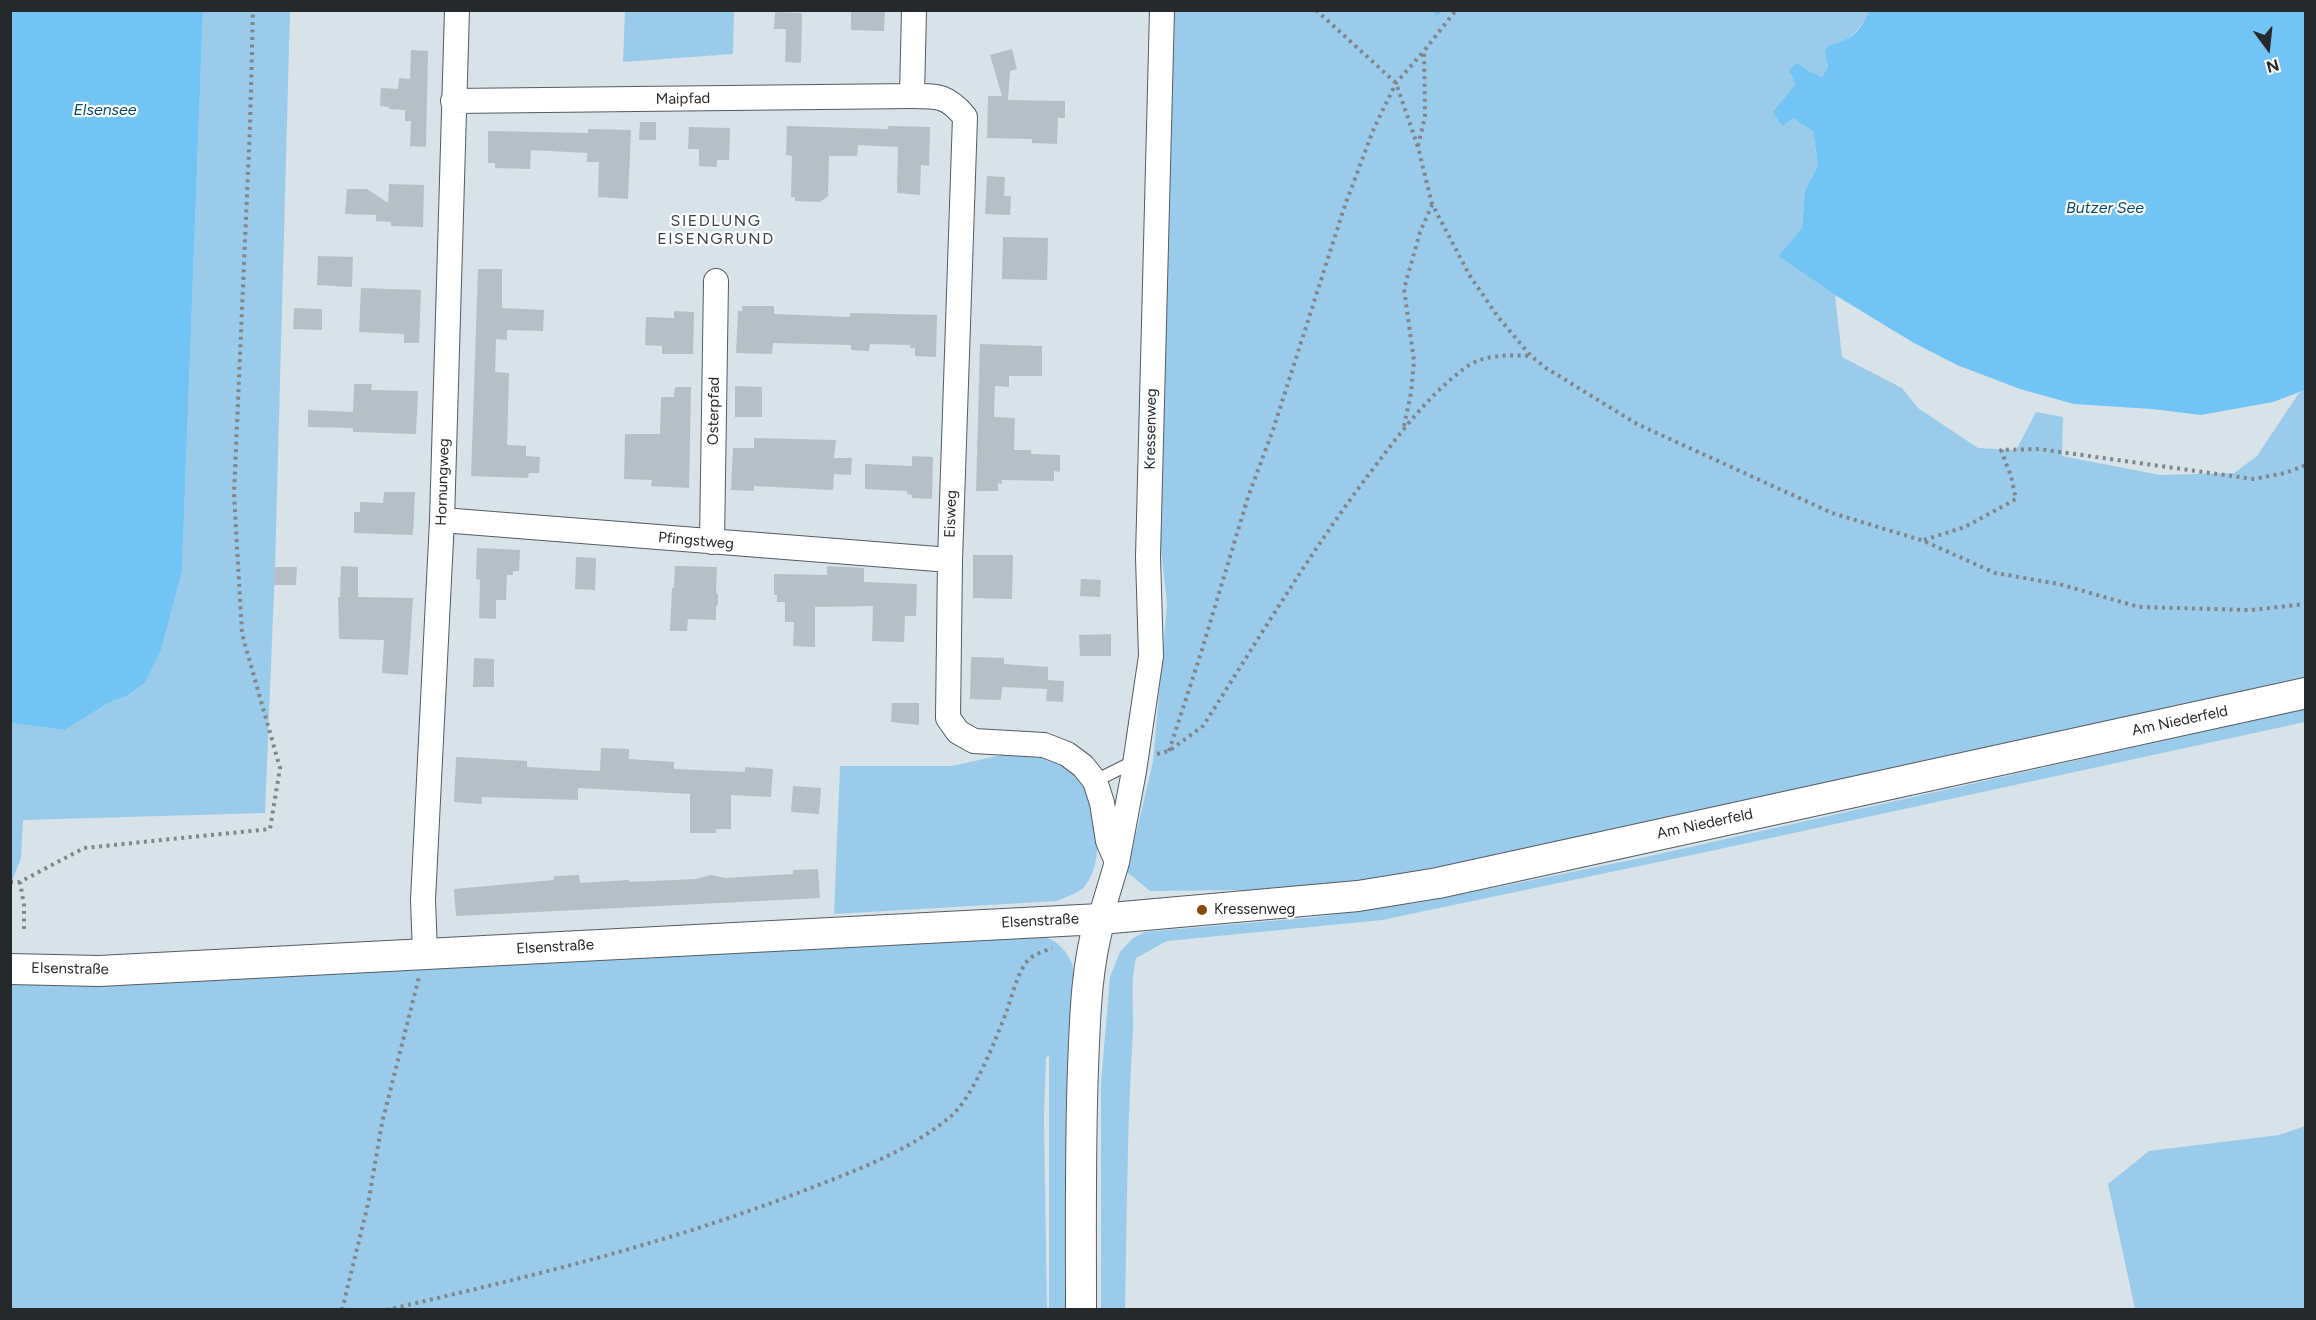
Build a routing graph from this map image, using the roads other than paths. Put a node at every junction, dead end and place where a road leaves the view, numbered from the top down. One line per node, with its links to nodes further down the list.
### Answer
1 (457, 10): 5 (street, Hornungweg)
2 (914, 10): 4 (street)
3 (1162, 10): 11 (street, Kressenweg)
4 (912, 96): 5 (street, Maipfad); 9 (street, Eisweg)
5 (453, 101): 7 (street, Hornungweg)
6 (716, 281): 8 (street, Osterpfad)
7 (442, 520): 8 (street, Pfingstweg); 15 (street, Hornungweg)
8 (712, 542): 9 (street, Pfingstweg)
9 (950, 560): 12 (street, Eisweg)
10 (2306, 693): 14 (street, Am Niederfeld)
11 (1136, 760): 12 (lane); 13 (street, Kressenweg)
12 (1095, 781): 13 (street, Eisweg)
13 (1117, 862): 14 (street, Kressenweg)
14 (1100, 918): 15 (street, Elsenstraße); 17 (street, Kressenweg)
15 (425, 954): 16 (street, Elsenstraße)
16 (10, 969)
17 (1081, 1310)

